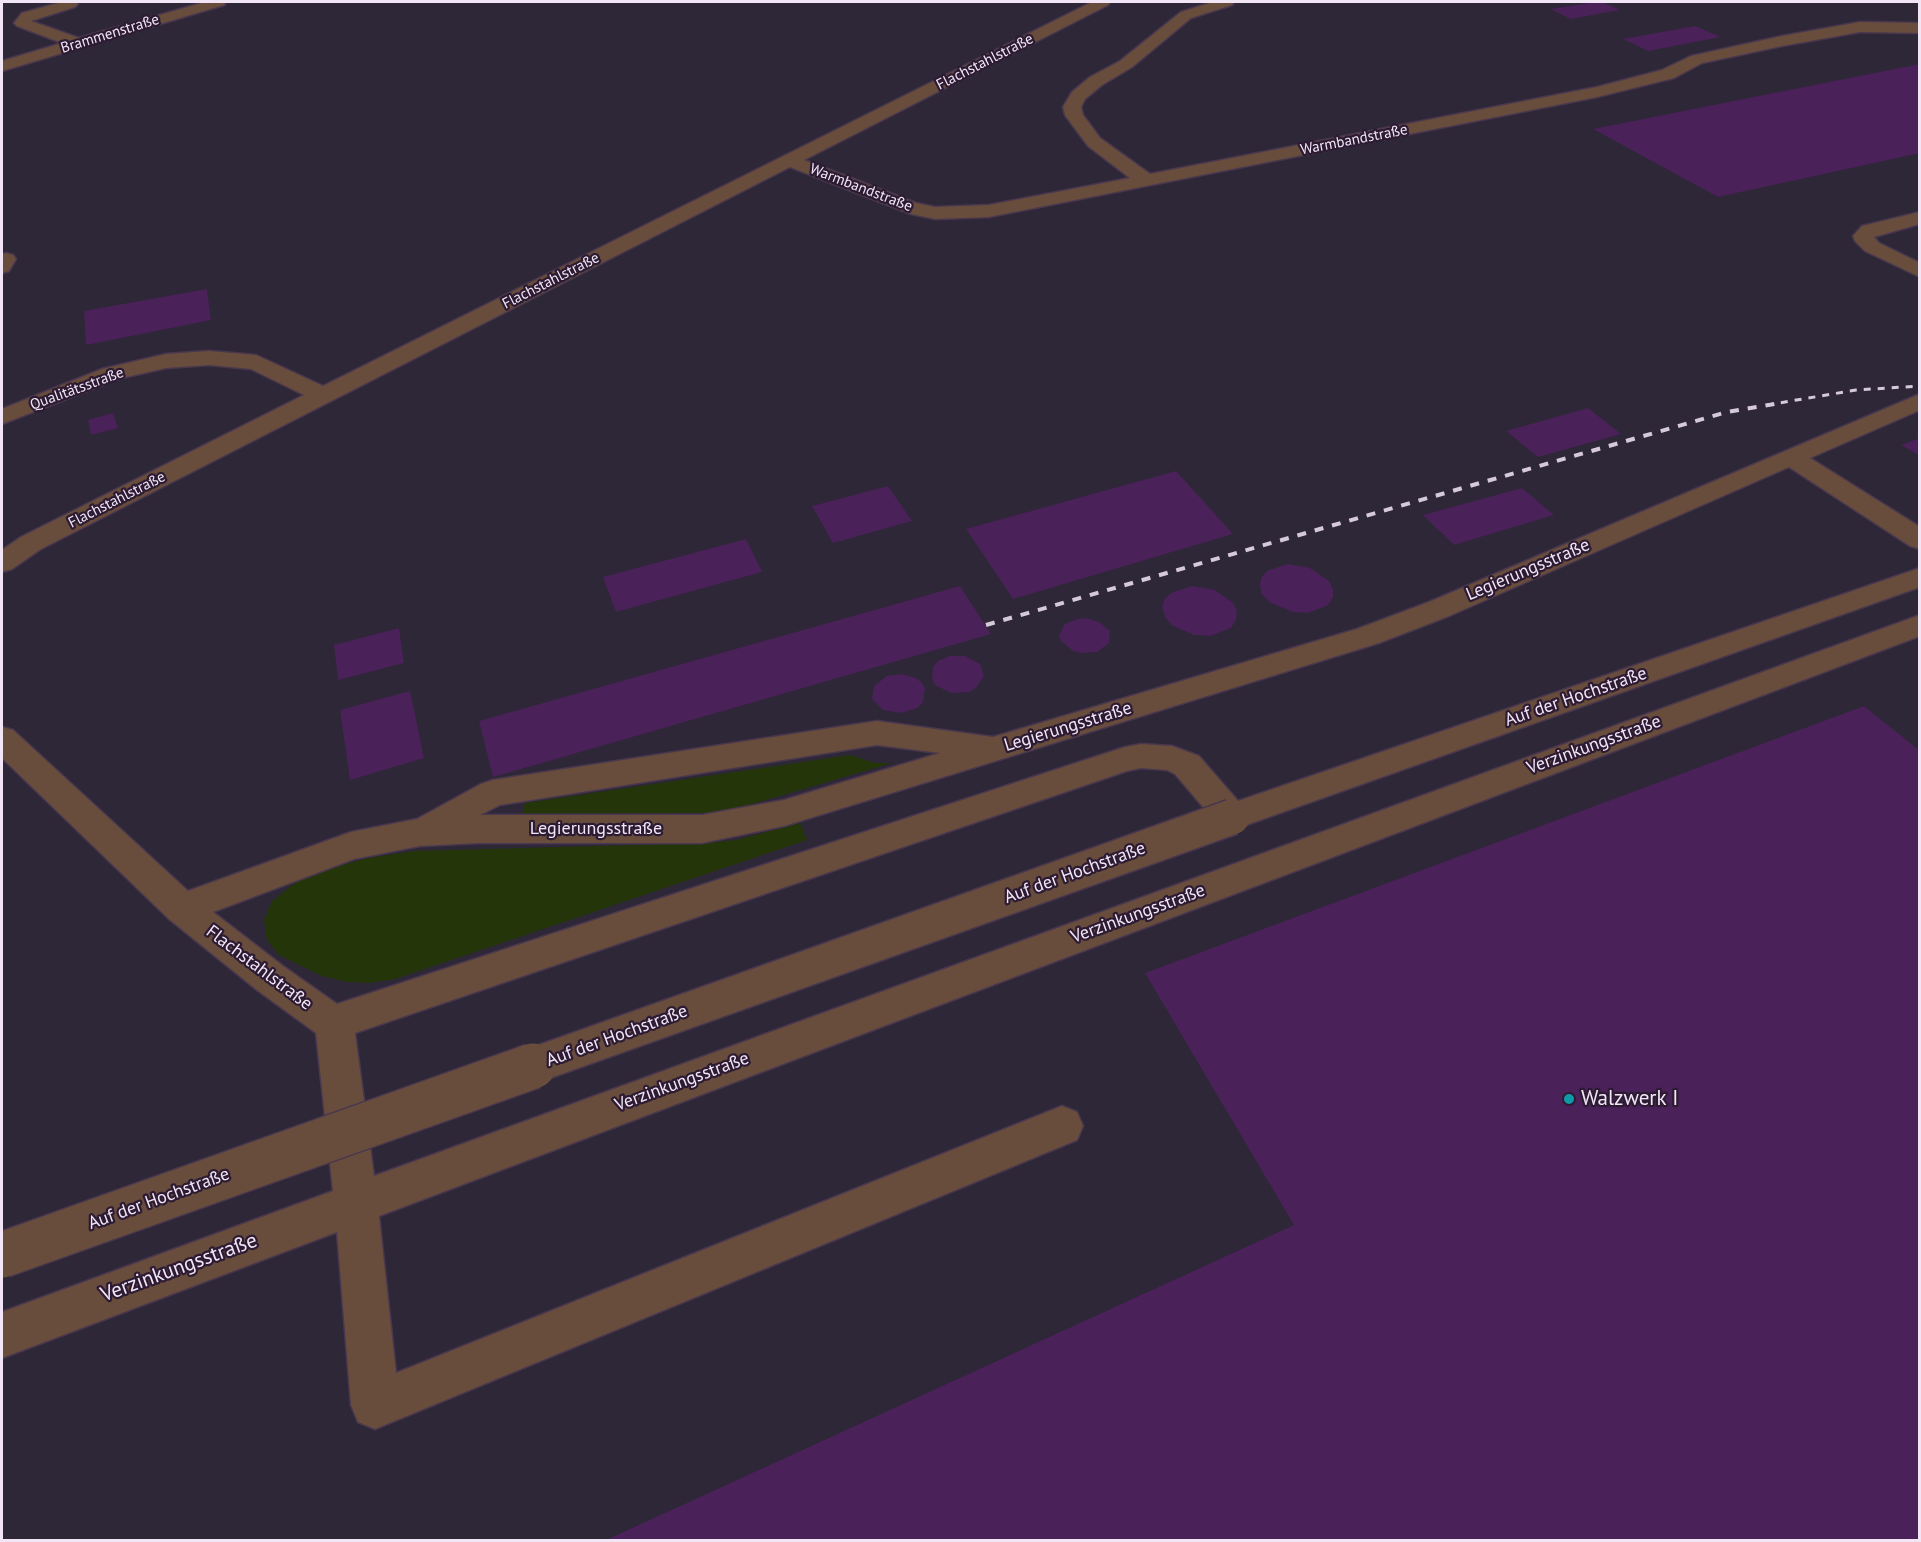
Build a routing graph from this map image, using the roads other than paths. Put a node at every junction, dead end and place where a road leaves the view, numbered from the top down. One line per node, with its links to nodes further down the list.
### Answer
1 (19, 2): 6 (lane)
2 (1102, 2): 10 (lane, Flachstahlstraße)
3 (1227, 2): 11 (lane)
4 (206, 3): 8 (lane, Brammenstraße)
5 (70, 4): 6 (lane)
6 (43, 11): 8 (lane)
7 (1920, 28): 11 (lane, Warmbandstraße)
8 (77, 43): 9 (lane, Brammenstraße)
9 (2, 66)
10 (790, 161): 11 (lane, Warmbandstraße); 14 (lane, Flachstahlstraße)
11 (1147, 181)
12 (1920, 218): 13 (lane)
13 (1920, 271)
14 (324, 396): 16 (lane, Qualitätsstraße); 19 (lane, Flachstahlstraße)
15 (1920, 401): 17 (lane, Legierungsstraße)
16 (2, 417)
17 (1790, 457): 18 (lane); 23 (lane, Legierungsstraße)
18 (1920, 540)
19 (2, 564)
20 (1920, 577): 24 (lane, Auf der Hochstraße)
21 (1920, 625): 29 (lane, Verzinkungsstraße)
22 (2, 739): 26 (lane, Flachstahlstraße)
23 (999, 748): 25 (lane, Legierungsstraße); 25 (lane)
24 (1232, 817): 27 (lane); 30 (lane, Auf der Hochstraße, bridge)
25 (420, 832): 26 (lane, Legierungsstraße)
26 (182, 908): 27 (lane, Flachstahlstraße)
27 (333, 1023): 29 (lane)
28 (1062, 1126): 29 (lane)
29 (356, 1202): 31 (lane, Verzinkungsstraße)
30 (2, 1255)
31 (2, 1335)

